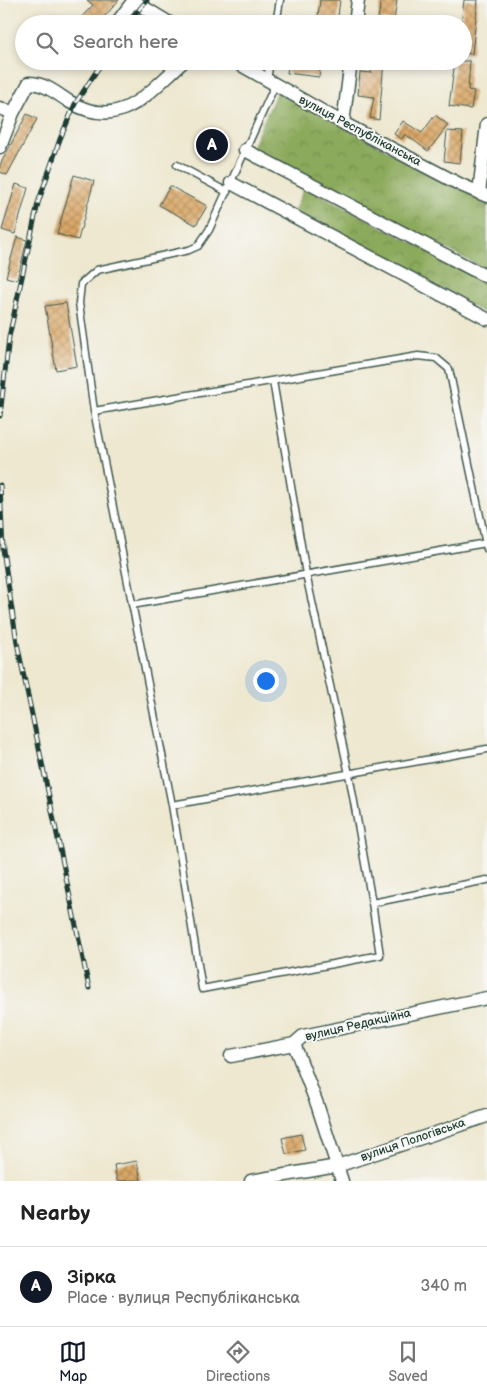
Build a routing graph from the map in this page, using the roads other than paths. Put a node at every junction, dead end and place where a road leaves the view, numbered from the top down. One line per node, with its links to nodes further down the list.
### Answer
1 (280, 0): 6 (lane)
2 (358, 0): 7 (street)
3 (133, 1): 4 (street); 5 (street)
4 (123, 15)
5 (156, 15)
6 (278, 15)
7 (356, 15)
8 (173, 70): 14 (street)
9 (249, 70): 12 (street, вулиця Республіканська)
10 (270, 70): 12 (lane)
11 (349, 70): 15 (street)
12 (271, 83): 15 (street, вулиця Республіканська); 18 (lane)
13 (0, 108): 14 (street)
14 (13, 112): 17 (street)
15 (343, 123): 21 (street, вулиця Республіканська)
16 (487, 124): 21 (street)
17 (0, 148)
18 (245, 150): 20 (lane); 22 (street)
19 (177, 165): 20 (lane)
20 (228, 187): 23 (street); 25 (lane)
21 (483, 194)
22 (487, 277)
23 (487, 319)
24 (273, 381): 25 (lane); 26 (lane); 27 (lane)
25 (94, 411): 28 (lane)
26 (486, 546): 27 (lane)
27 (306, 574): 28 (lane); 30 (lane)
28 (132, 605): 31 (lane)
29 (487, 749): 30 (lane)
30 (349, 774): 31 (lane); 33 (lane)
31 (172, 805): 33 (lane)
32 (487, 880): 33 (lane)
33 (372, 903)
34 (487, 998): 35 (street, вулиця Редакційна)
35 (294, 1044): 36 (street, вулиця Редакційна); 38 (street)
36 (231, 1056)
37 (487, 1116): 38 (street, вулиця Пологівська)
38 (337, 1166): 39 (street, вулиця Пологівська); 40 (street)
39 (251, 1181)
40 (342, 1181)

